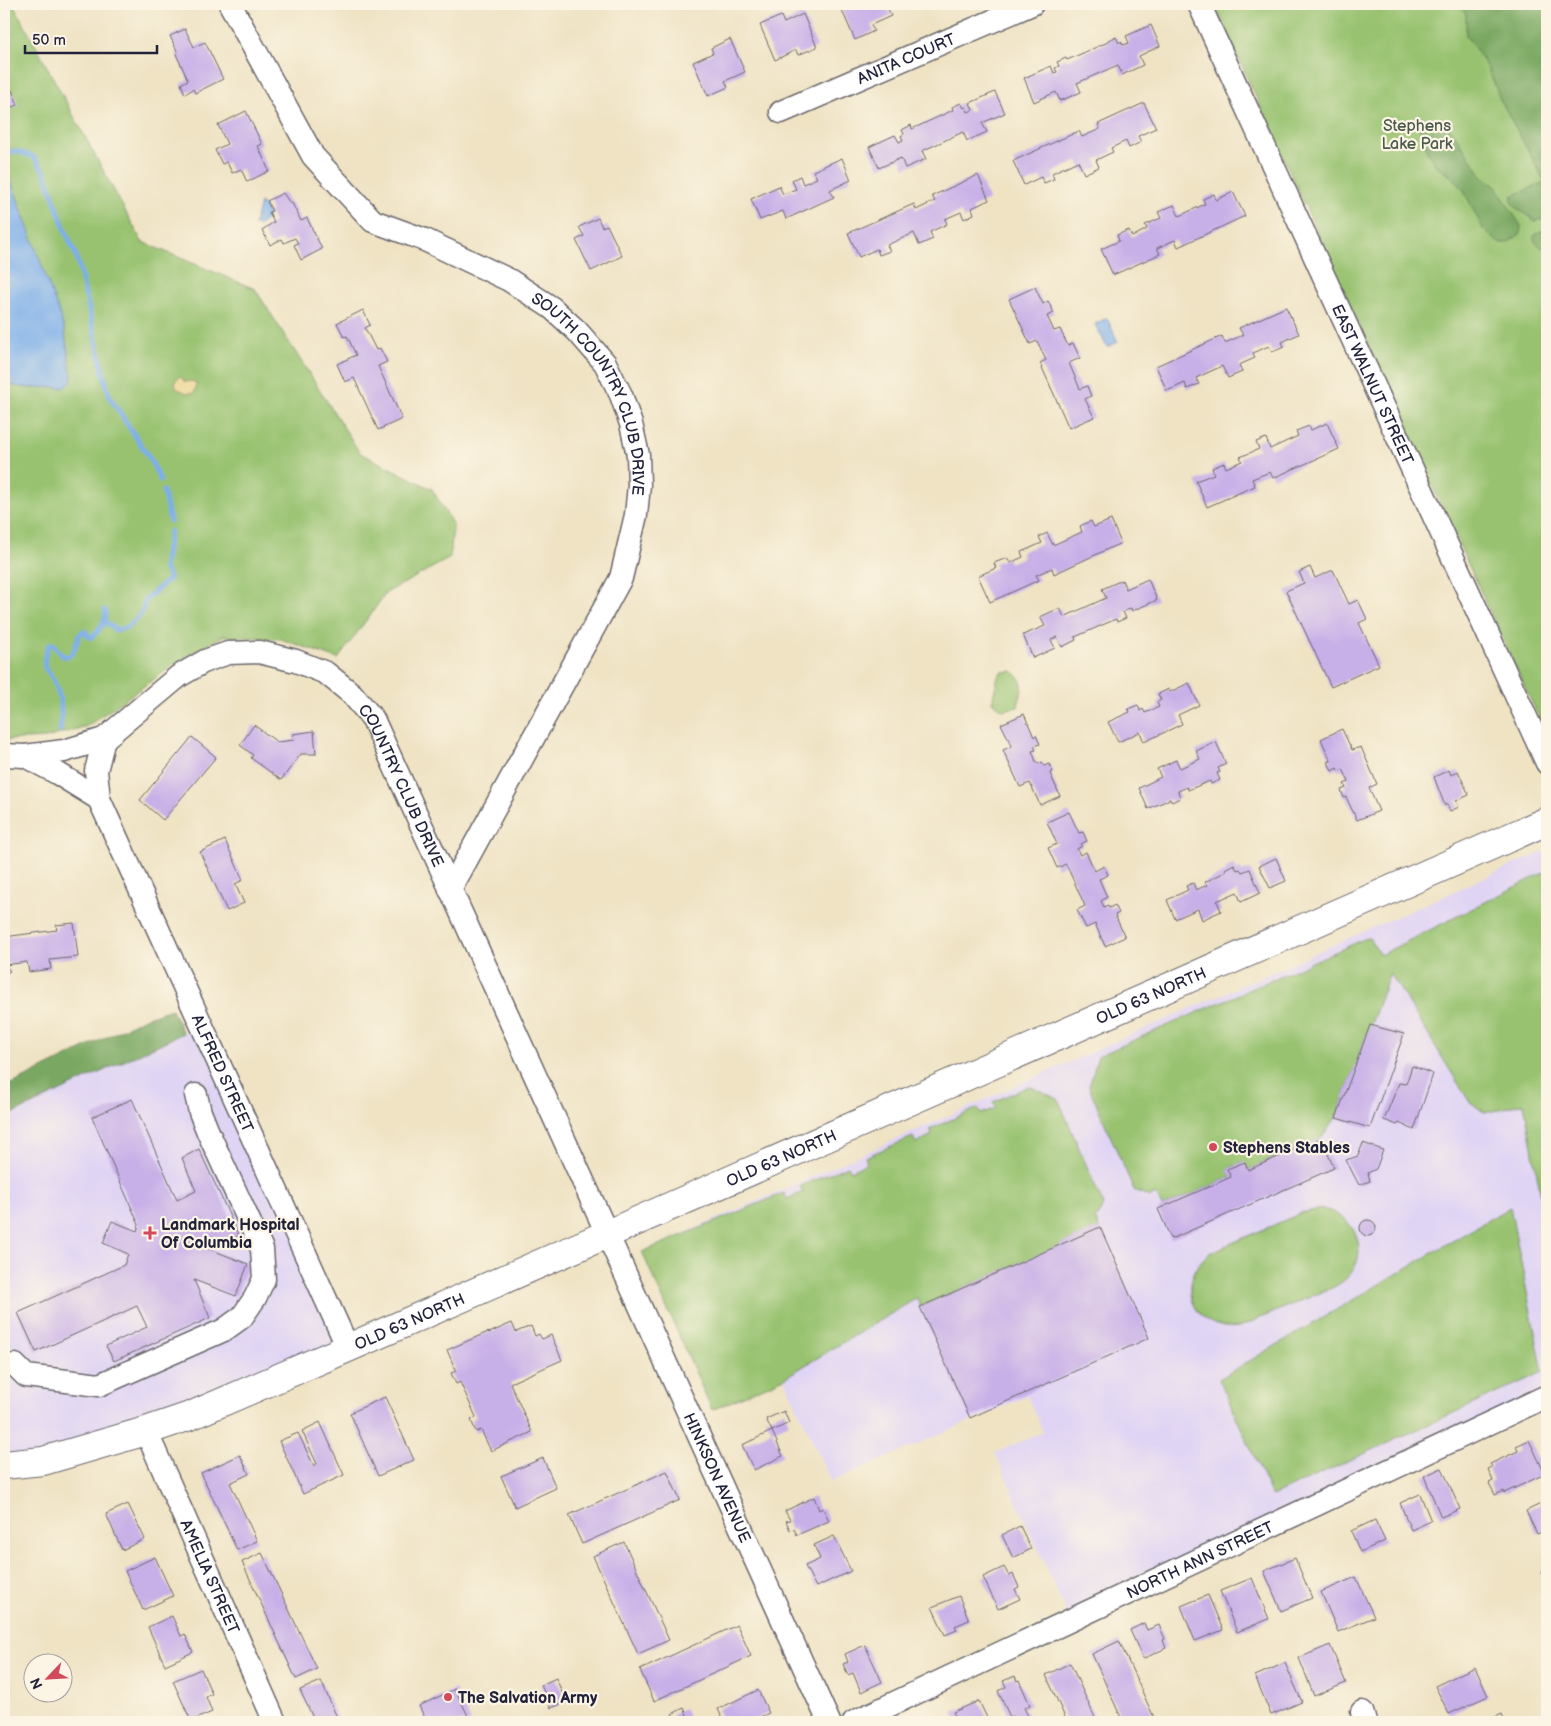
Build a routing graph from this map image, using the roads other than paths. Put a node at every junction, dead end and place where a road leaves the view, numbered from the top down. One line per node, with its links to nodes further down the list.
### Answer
1 (230, 4): 10 (street, SOUTH COUNTRY CLUB DRIVE)
2 (1032, 4): 4 (street, ANITA COURT)
3 (1199, 4): 7 (street, EAST WALNUT STREET)
4 (781, 112)
5 (104, 739): 6 (street, COUNTRY CLUB DRIVE); 8 (street, ALFRED STREET); 10 (street, COUNTRY CLUB DRIVE)
6 (14, 756): 8 (street)
7 (1547, 763)
8 (99, 800): 13 (street, ALFRED STREET)
9 (1547, 821): 12 (main road, OLD 63 NORTH)
10 (450, 890): 12 (street, COUNTRY CLUB DRIVE)
11 (196, 1096): 14 (street)
12 (607, 1234): 13 (main road, OLD 63 NORTH); 19 (street, HINKSON AVENUE)
13 (348, 1348): 16 (main road, OLD 63 NORTH)
14 (15, 1364)
15 (1547, 1396): 20 (street, NORTH ANN STREET)
16 (146, 1431): 17 (main road, OLD 63 NORTH); 18 (street, AMELIA STREET)
17 (4, 1465)
18 (275, 1722)
19 (830, 1722)
20 (854, 1722)

